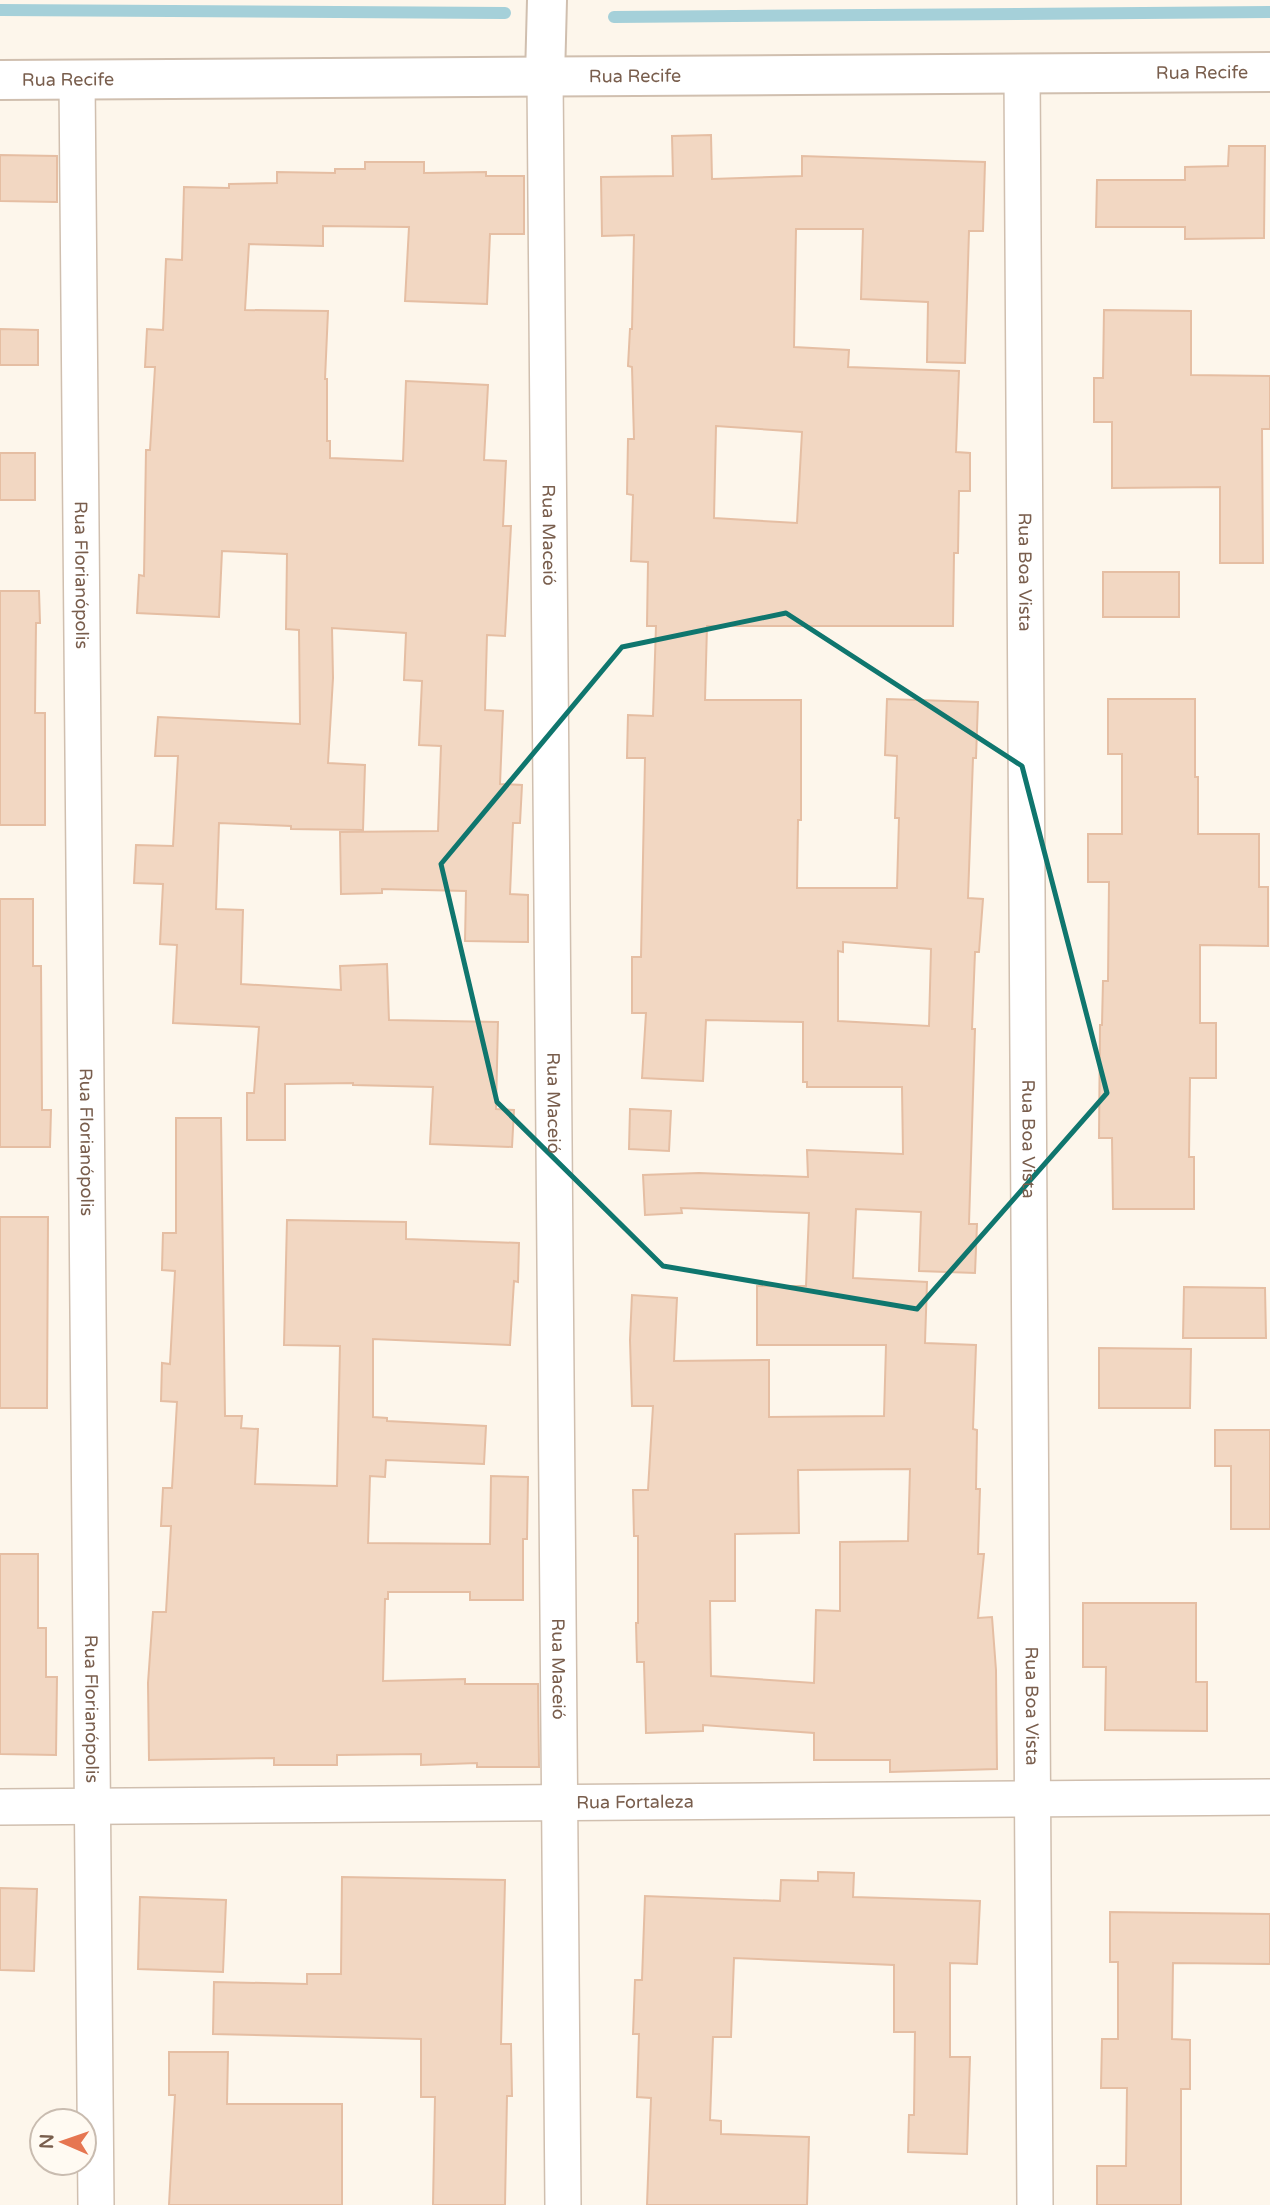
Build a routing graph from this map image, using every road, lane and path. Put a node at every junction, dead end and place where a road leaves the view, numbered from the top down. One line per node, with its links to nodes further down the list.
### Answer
1 (547, 0): 4 (street, Rua Maceió)
2 (1270, 72): 3 (street, Rua Recife)
3 (1023, 73): 4 (street, Rua Recife); 8 (street, Rua Boa Vista)
4 (545, 77): 6 (street, Rua Recife); 9 (street, Rua Maceió)
5 (0, 80): 6 (street, Rua Recife)
6 (76, 80): 11 (street, Rua Florianópolis)
7 (1270, 1797): 8 (street, Rua Fortaleza)
8 (1033, 1799): 9 (street, Rua Fortaleza); 14 (street, Rua Boa Vista)
9 (560, 1802): 11 (street, Rua Fortaleza); 13 (street, Rua Maceió)
10 (0, 1807): 11 (street, Rua Fortaleza)
11 (93, 1807): 12 (street, Rua Florianópolis)
12 (96, 2205)
13 (563, 2205)
14 (1035, 2205)

